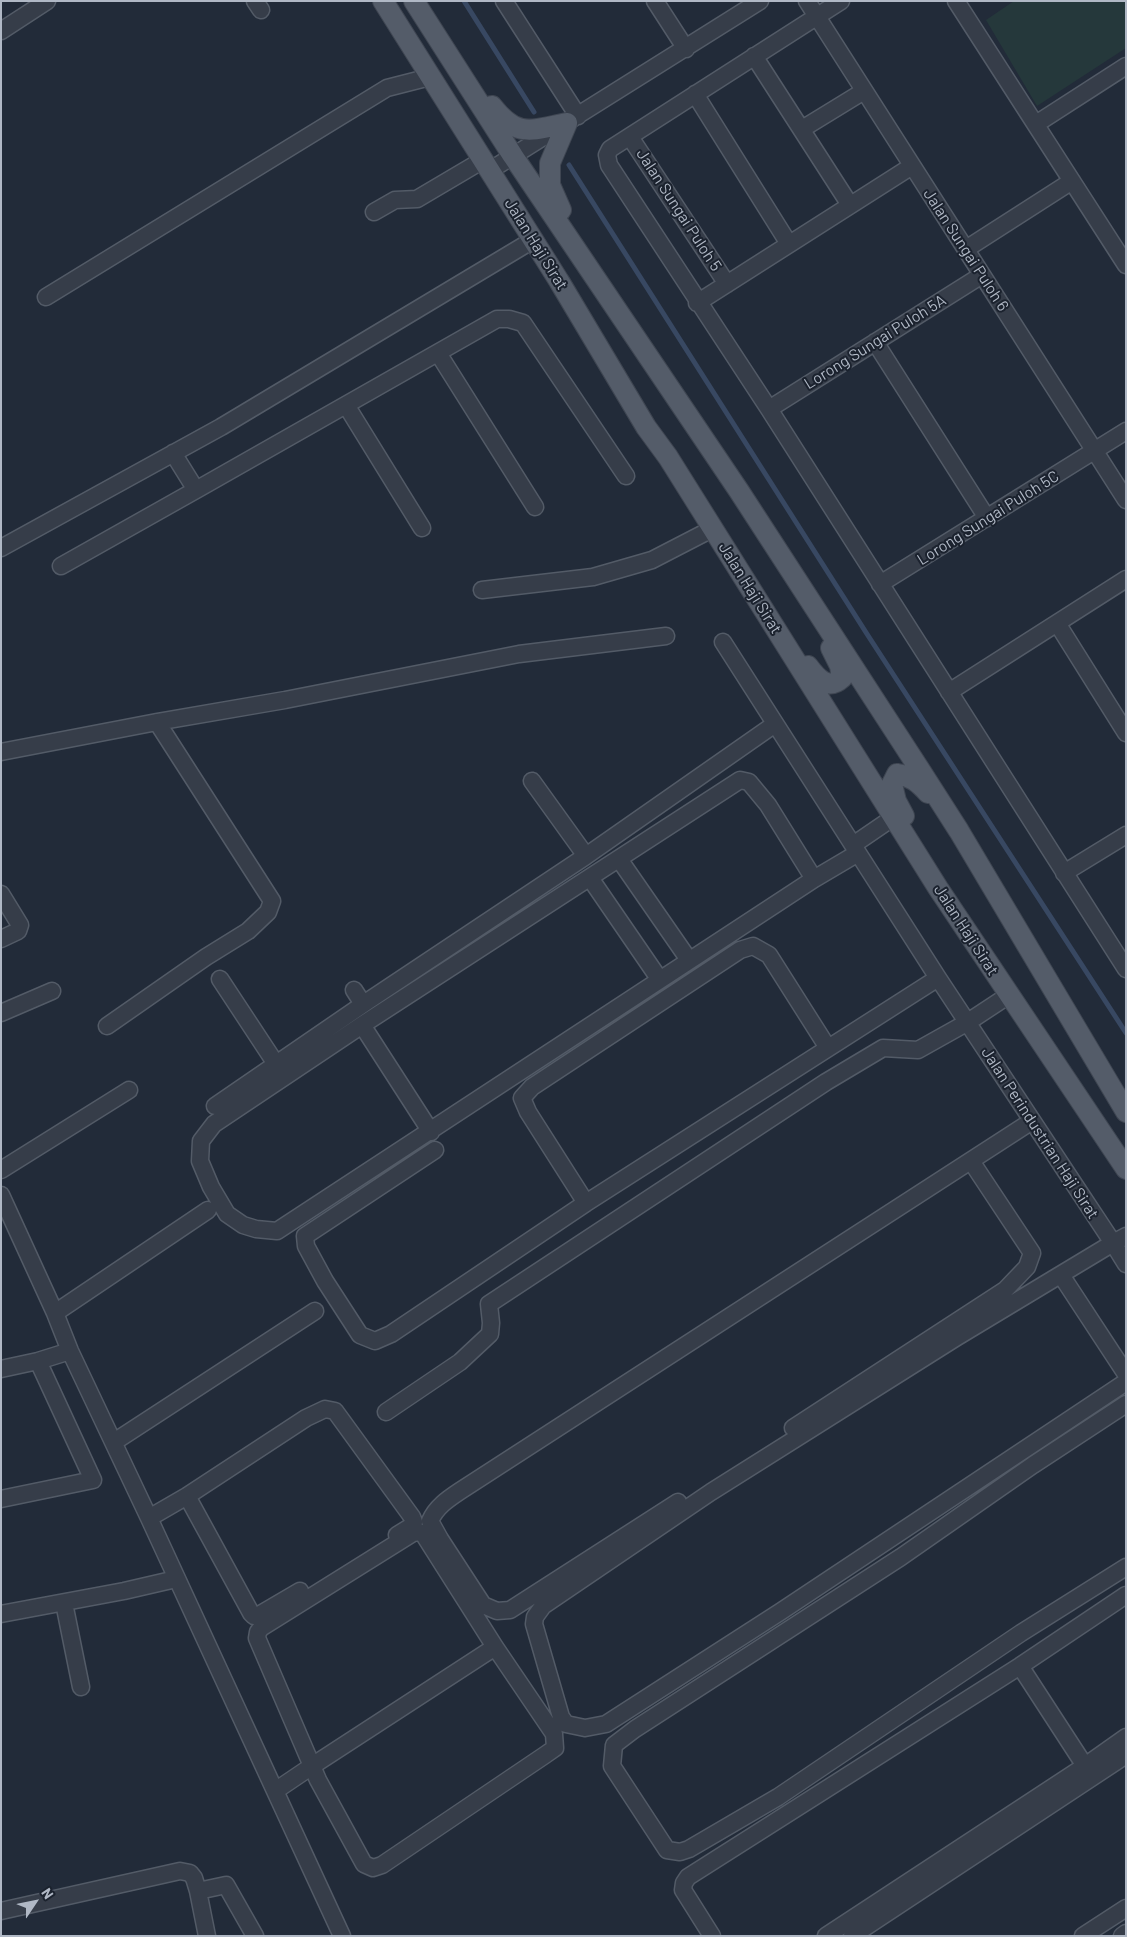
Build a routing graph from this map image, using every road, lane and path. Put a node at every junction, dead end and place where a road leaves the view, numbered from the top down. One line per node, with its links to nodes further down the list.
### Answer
1 (47, 1): 11 (street)
2 (384, 1): 15 (main road, Jalan Haji Sirat)
3 (415, 1): 18 (main road); 22 (main road, Jalan Haji Sirat)
4 (504, 1): 18 (street)
5 (655, 1): 12 (street)
6 (760, 1): 12 (street)
7 (807, 1): 10 (street, Jalan Sungai Puloh 6)
8 (841, 1): 10 (street)
9 (956, 1): 19 (street)
10 (817, 16): 13 (street); 16 (street, Jalan Sungai Puloh 6)
11 (1, 31)
12 (686, 49): 18 (street)
13 (754, 56): 17 (street); 20 (street)
14 (1126, 66): 19 (street)
15 (430, 77): 23 (main road, Jalan Haji Sirat); 34 (street)
16 (864, 91): 20 (street); 24 (street, Jalan Sungai Puloh 6)
17 (695, 94): 21 (street); 29 (street)
18 (573, 120): 22 (street); 36 (main road)
19 (1036, 124): 25 (street)
20 (802, 129): 26 (street)
21 (630, 137): 33 (street, Jalan Sungai Puloh 5); 35 (street)
22 (514, 156): 23 (street); 36 (main road, Jalan Haji Sirat)
23 (486, 166): 27 (street); 28 (main road, Jalan Haji Sirat)
24 (912, 166): 26 (street); 30 (street, Jalan Sungai Puloh 6)
25 (1072, 181): 30 (street); 31 (street)
26 (850, 205): 29 (street)
27 (374, 212)
28 (533, 240): 43 (street); 50 (main road, Jalan Haji Sirat)
29 (789, 244): 33 (street)
30 (966, 249): 32 (street, Jalan Sungai Puloh 6)
31 (1126, 265)
32 (982, 275): 37 (street, Lorong Sungai Puloh 5A); 42 (street, Jalan Sungai Puloh 6)
33 (727, 284): 35 (street)
34 (46, 297)
35 (697, 303): 40 (street)
36 (613, 304): 55 (main road, Jalan Haji Sirat)
37 (875, 342): 40 (street, Lorong Sungai Puloh 5A); 48 (street)
38 (438, 353): 39 (street); 44 (street); 47 (street)
39 (346, 404): 45 (street); 49 (street)
40 (768, 409): 54 (street)
41 (1126, 431): 42 (street, Lorong Sungai Puloh 5C)
42 (1095, 451): 46 (street, Jalan Sungai Puloh 6); 48 (street, Lorong Sungai Puloh 5C)
43 (173, 453): 45 (street); 51 (street)
44 (626, 476)
45 (196, 490): 52 (street)
46 (1126, 500)
47 (536, 507)
48 (986, 518): 54 (street, Lorong Sungai Puloh 5C)
49 (422, 528)
50 (712, 529): 56 (street); 57 (main road, Jalan Haji Sirat)
51 (1, 548)
52 (61, 566)
53 (1126, 579): 58 (street)
54 (880, 584): 61 (street)
55 (801, 585): 57 (main road); 68 (main road, Jalan Haji Sirat)
56 (482, 590)
57 (767, 614): 67 (main road, Jalan Haji Sirat)
58 (1057, 623): 61 (street); 64 (street)
59 (666, 636): 62 (street)
60 (723, 642): 63 (street, Jalan Perindustrian Haji Sirat)
61 (949, 692): 73 (street)
62 (157, 722): 65 (street); 91 (street)
63 (776, 724): 70 (street, Jalan Perindustrian Haji Sirat); 71 (street)
64 (1126, 733)
65 (1, 752)
66 (532, 781): 71 (street)
67 (894, 817): 70 (street); 76 (main road, Jalan Haji Sirat)
68 (959, 831): 76 (main road); 96 (main road, Jalan Haji Sirat)
69 (1126, 835): 73 (street)
70 (856, 849): 75 (street); 81 (street, Jalan Perindustrian Haji Sirat)
71 (586, 856): 87 (street)
72 (619, 859): 74 (street); 75 (street); 79 (street)
73 (1064, 873): 80 (street)
74 (590, 878): 83 (street); 90 (street)
75 (814, 879): 79 (street)
76 (938, 888): 86 (main road, Jalan Haji Sirat)
77 (1, 894): 78 (street)
78 (1, 938)
79 (689, 960): 83 (street)
80 (1126, 970)
81 (938, 978): 89 (street, Jalan Perindustrian Haji Sirat); 92 (street)
82 (220, 979): 93 (street)
83 (660, 980): 98 (street)
84 (354, 990): 87 (street)
85 (52, 991): 88 (street)
86 (1008, 995): 89 (street); 101 (main road, Jalan Haji Sirat)
87 (364, 1004): 93 (street)
88 (1, 1013)
89 (968, 1022): 97 (street, Jalan Perindustrian Haji Sirat); 117 (street)
90 (362, 1025): 98 (street); 98 (street)
91 (106, 1026)
92 (828, 1048): 104 (street); 104 (street)
93 (276, 1064): 95 (street)
94 (129, 1090): 102 (street)
95 (214, 1106)
96 (1126, 1112)
97 (1032, 1121): 100 (street); 106 (street, Jalan Perindustrian Haji Sirat)
98 (432, 1132)
99 (435, 1150): 104 (street)
100 (972, 1161): 100 (street)
101 (1126, 1169)
102 (1, 1170)
103 (1, 1195): 110 (street)
104 (586, 1203)
105 (208, 1210): 110 (street)
106 (1119, 1239): 107 (street, Jalan Perindustrian Haji Sirat); 108 (street)
107 (1126, 1264)
108 (1061, 1274): 114 (street); 115 (street)
109 (315, 1311): 118 (street)
110 (56, 1312): 111 (street)
111 (70, 1351): 112 (street); 118 (street)
112 (38, 1361): 113 (street); 120 (street)
113 (1, 1369)
114 (1126, 1374)
115 (1126, 1382)
116 (1126, 1404): 122 (street)
117 (386, 1412)
118 (114, 1442): 121 (street)
119 (187, 1496): 119 (street); 121 (street)
120 (1, 1498)
121 (149, 1518): 123 (street)
122 (1126, 1567)
123 (176, 1579): 125 (street); 134 (street)
124 (1126, 1595): 128 (street)
125 (64, 1603): 126 (street); 129 (street)
126 (1, 1614)
127 (495, 1647): 132 (street); 132 (street); 132 (street)
128 (1020, 1666): 133 (street); 143 (street)
129 (81, 1686)
130 (1126, 1737): 133 (street)
131 (1126, 1755): 139 (street)
132 (312, 1766): 134 (street)
133 (1085, 1766): 144 (street)
134 (275, 1791): 142 (street)
135 (198, 1891): 137 (street); 140 (street); 141 (street)
136 (1126, 1908): 145 (street)
137 (1, 1911)
138 (1126, 1933): 146 (street)
139 (853, 1935)
140 (207, 1936)
141 (255, 1936)
142 (342, 1936)
143 (712, 1936)
144 (826, 1936)
145 (1083, 1936)
146 (1122, 1936)

